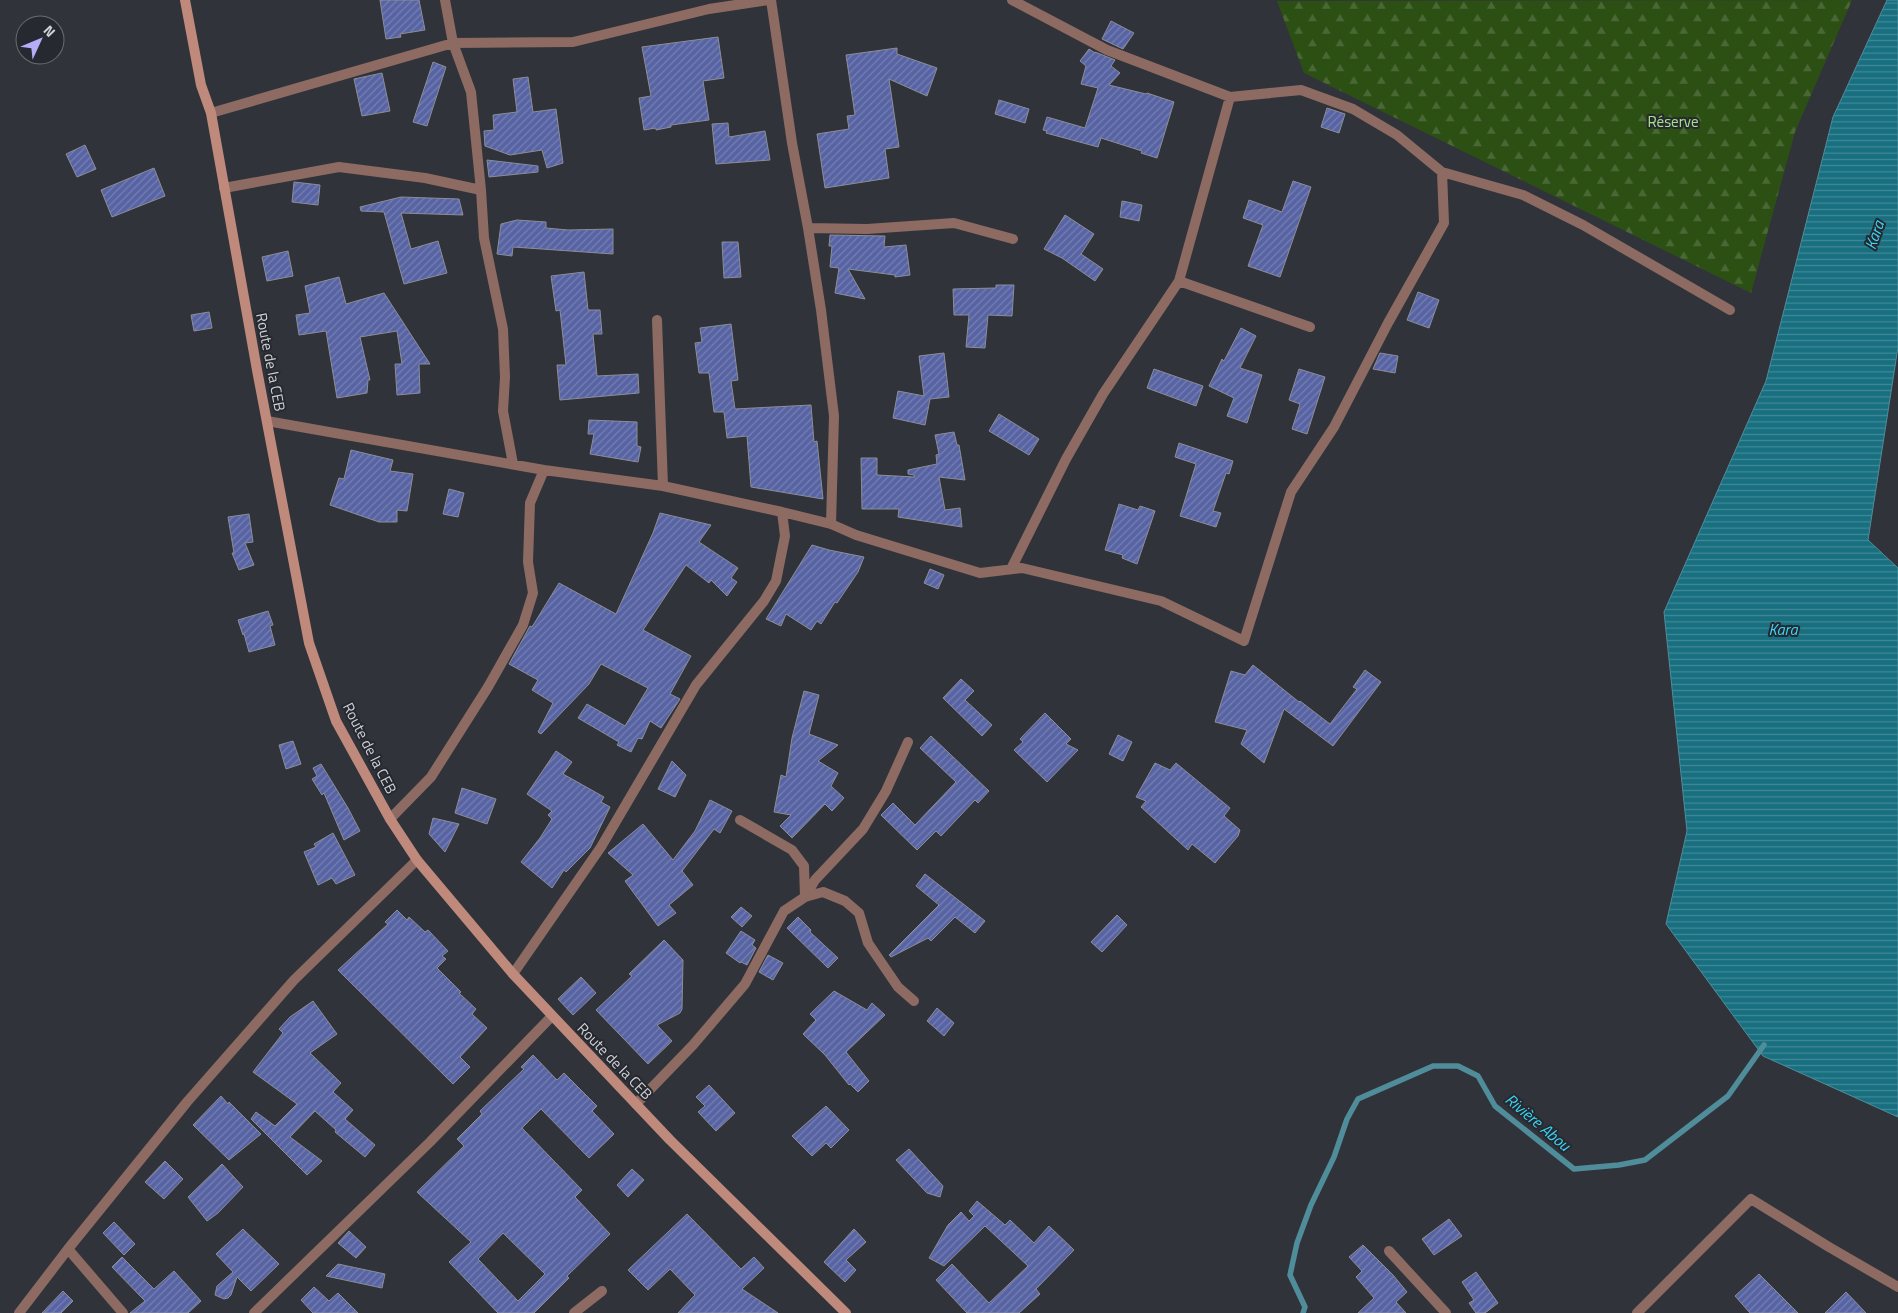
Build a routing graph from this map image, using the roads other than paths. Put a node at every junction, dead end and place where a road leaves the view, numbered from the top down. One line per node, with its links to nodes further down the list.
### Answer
1 (185, 0): 7 (main road, Route de la CEB)
2 (445, 0): 5 (street)
3 (769, 0): 5 (street); 11 (street)
4 (1012, 0): 6 (street)
5 (454, 43): 7 (street); 10 (street)
6 (1230, 97): 8 (street); 13 (street)
7 (211, 113): 9 (main road, Route de la CEB)
8 (1442, 172): 14 (street); 23 (street)
9 (224, 188): 10 (street); 17 (main road, Route de la CEB)
10 (481, 190): 18 (street)
11 (808, 228): 12 (street); 22 (street)
12 (1013, 239)
13 (1178, 281): 16 (street); 23 (street)
14 (1730, 310)
15 (657, 320): 20 (street)
16 (1310, 327)
17 (267, 421): 18 (street); 25 (main road, Route de la CEB)
18 (513, 464): 19 (street)
19 (544, 470): 20 (street); 25 (street)
20 (663, 486): 21 (street)
21 (782, 512): 22 (street); 29 (street)
22 (831, 524): 23 (street)
23 (1011, 570)
24 (908, 742): 28 (street)
25 (390, 819): 27 (main road, Route de la CEB)
26 (740, 820): 28 (street)
27 (417, 860): 29 (main road, Route de la CEB); 33 (street)
28 (805, 896): 30 (street); 32 (street)
29 (513, 974): 31 (main road, Route de la CEB)
30 (914, 1001)
31 (552, 1016): 32 (main road, Route de la CEB); 39 (street)
32 (636, 1104): 41 (main road, Route de la CEB)
33 (68, 1249): 37 (street); 38 (street)
34 (1389, 1251): 42 (street)
35 (1898, 1287): 43 (street)
36 (602, 1291): 40 (street)
37 (19, 1313)
38 (123, 1313)
39 (254, 1313)
40 (574, 1313)
41 (846, 1313)
42 (1446, 1313)
43 (1637, 1313)

